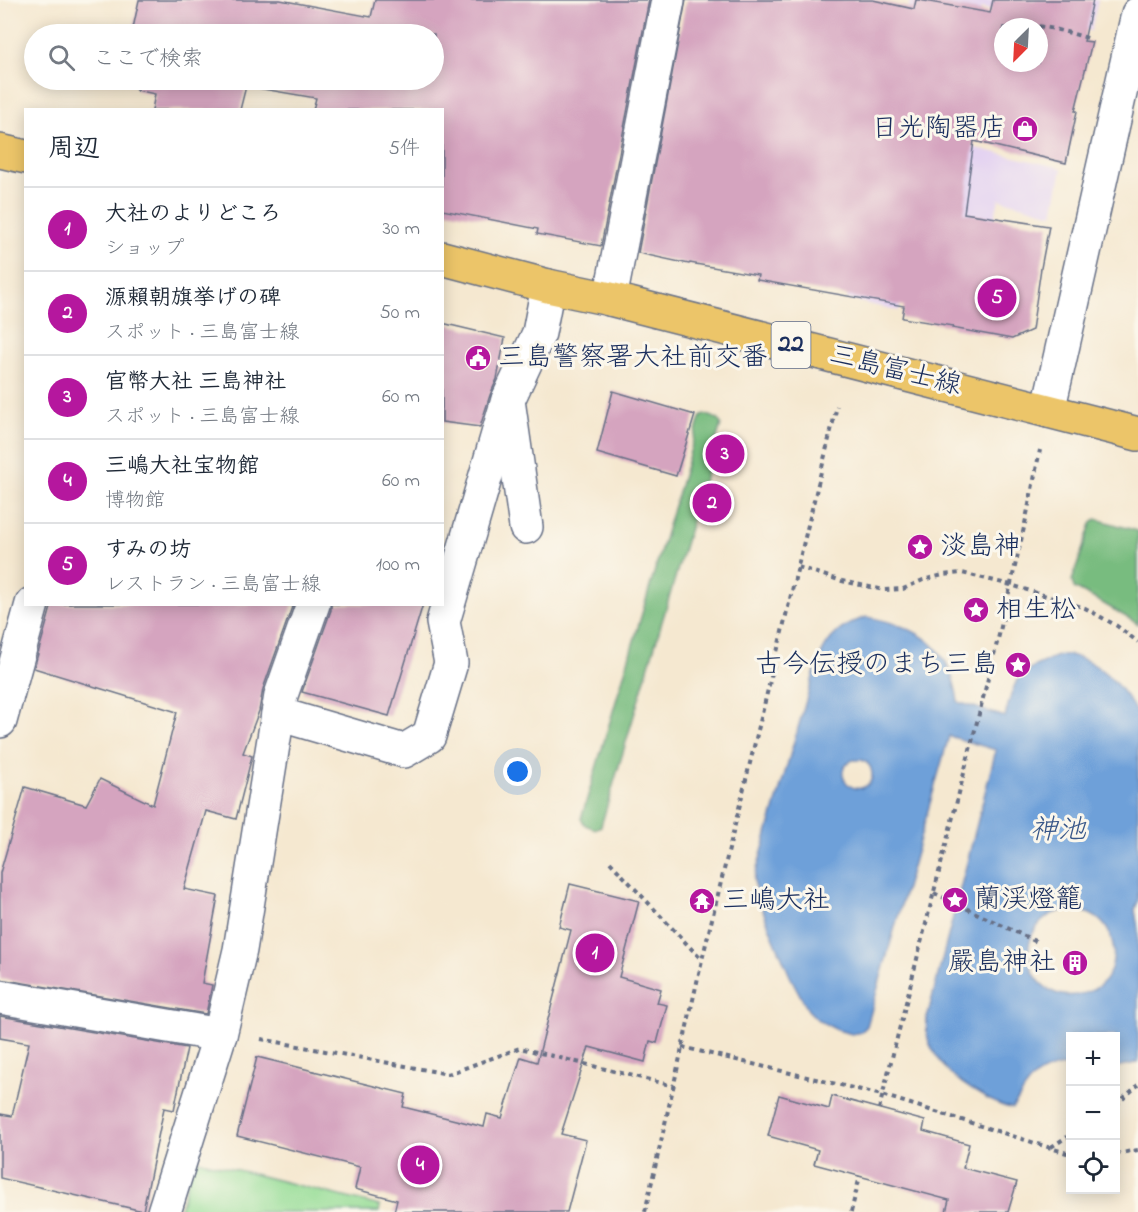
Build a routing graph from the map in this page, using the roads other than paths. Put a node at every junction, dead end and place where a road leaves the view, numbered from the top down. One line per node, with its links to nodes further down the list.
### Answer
1 (668, 0): 7 (street)
2 (1138, 14): 9 (street)
3 (0, 151): 4 (main road)
4 (24, 157)
5 (444, 259): 6 (main road, 三島富士線 / 22)
6 (548, 286): 7 (main road, 三島富士線 / 22); 8 (street)
7 (610, 299): 9 (main road, 三島富士線 / 22)
8 (508, 400): 11 (street); 15 (street)
9 (1048, 411): 10 (main road, 三島富士線 / 22)
10 (1138, 434)
11 (526, 527)
12 (31, 606): 14 (street)
13 (312, 606): 15 (street)
14 (12, 634): 16 (street)
15 (278, 714): 18 (street)
16 (0, 721)
17 (0, 996): 18 (street)
18 (221, 1033): 19 (street)
19 (164, 1212)

